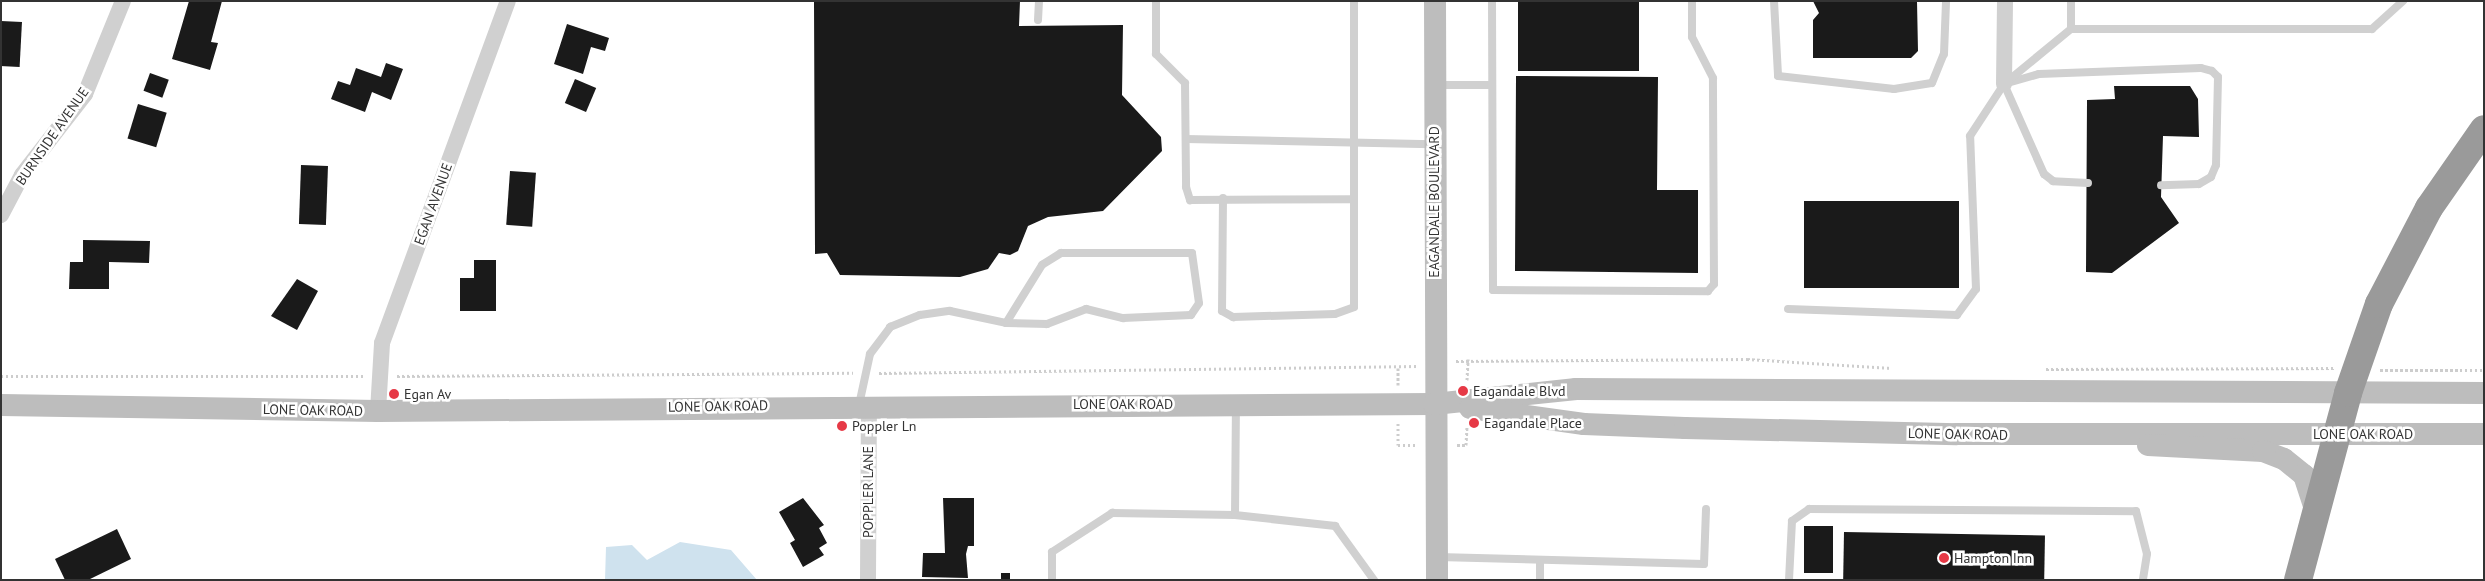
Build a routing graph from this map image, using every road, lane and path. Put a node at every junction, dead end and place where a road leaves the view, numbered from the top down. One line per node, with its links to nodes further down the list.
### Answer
1 (123, 1): 27 (street, BURNSIDE AVENUE)
2 (508, 1): 37 (street, EGAN AVENUE)
3 (1039, 1): 14 (lane)
4 (1156, 1): 20 (lane)
5 (1354, 1): 21 (lane)
6 (1434, 1): 17 (main road, EAGANDALE BOULEVARD)
7 (1492, 1): 18 (lane)
8 (1692, 1): 18 (lane)
9 (1774, 1): 10 (lane)
10 (1946, 1)
11 (2006, 1): 16 (street)
12 (2071, 1): 15 (lane)
13 (2403, 1): 15 (lane)
14 (1038, 20)
15 (2071, 29): 16 (lane)
16 (2004, 84): 23 (lane); 24 (lane); 28 (lane)
17 (1434, 85): 18 (lane); 22 (main road, EAGANDALE BOULEVARD)
18 (1489, 85)
19 (2484, 129): 38 (highway)
20 (1186, 139): 21 (lane); 25 (lane)
21 (1354, 142): 22 (lane); 26 (lane)
22 (1434, 144): 42 (main road, EAGANDALE BOULEVARD)
23 (2088, 183)
24 (2161, 185)
25 (1223, 198): 26 (lane); 26 (lane)
26 (1354, 199)
27 (1, 214)
28 (1788, 309)
29 (1006, 322): 29 (lane); 35 (lane)
30 (1468, 359): 32 (path)
31 (1398, 368): 35 (path)
32 (1899, 369)
33 (2038, 369): 38 (path)
34 (2484, 370): 38 (path)
35 (866, 373): 37 (path); 40 (lane)
36 (1, 376): 37 (path)
37 (378, 376): 44 (street, EGAN AVENUE)
38 (2352, 382): 39 (main road, LONE OAK ROAD); 42 (main road, LONE OAK ROAD); 46 (highway)
39 (2484, 393)
40 (864, 404): 41 (main road, LONE OAK ROAD); 44 (main road, LONE OAK ROAD); 53 (street, POPPLER LANE)
41 (1236, 404): 42 (main road, LONE OAK ROAD); 50 (lane)
42 (1434, 404): 45 (main road, LONE OAK ROAD); 51 (main road)
43 (1, 405): 44 (main road, LONE OAK ROAD)
44 (378, 411)
45 (2080, 434): 46 (main road, LONE OAK ROAD); 49 (main road)
46 (2337, 434): 47 (main road, LONE OAK ROAD); 49 (highway)
47 (2484, 434)
48 (1706, 509): 52 (lane)
49 (2315, 509): 60 (highway)
50 (1235, 515): 54 (lane); 55 (lane)
51 (1436, 557): 52 (lane); 56 (main road)
52 (1540, 560): 57 (lane)
53 (868, 580)
54 (1052, 580)
55 (1374, 580)
56 (1436, 580)
57 (1540, 580)
58 (1789, 580): 59 (lane)
59 (2143, 580)
60 (2298, 580)

